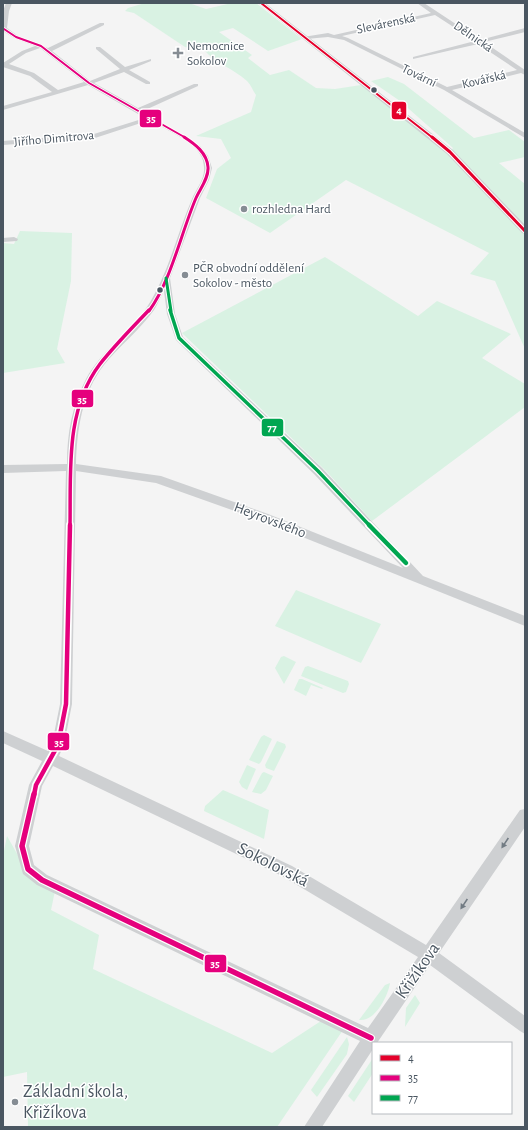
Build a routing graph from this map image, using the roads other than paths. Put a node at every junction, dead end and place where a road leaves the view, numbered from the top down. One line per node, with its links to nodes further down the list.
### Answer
1 (9, 3): 6 (street)
2 (261, 3): 9 (street)
3 (420, 3): 4 (street, Dělnická)
4 (436, 13): 8 (street, Slevárenská); 10 (street, Dělnická)
5 (102, 24): 11 (street)
6 (4, 29): 11 (street)
7 (525, 30): 10 (street)
8 (335, 36): 9 (street, Tovární); 21 (street, Tovární)
9 (306, 37): 28 (street)
10 (480, 42): 13 (street); 17 (street, Dělnická)
11 (44, 48): 15 (street); 18 (street)
12 (98, 48): 16 (street)
13 (415, 58)
14 (149, 60): 16 (street)
15 (3, 65): 22 (street)
16 (123, 69): 18 (street); 19 (street)
17 (524, 72): 21 (street, Kovářská)
18 (89, 83): 22 (street); 24 (street)
19 (148, 83)
20 (196, 85): 24 (street)
21 (446, 89): 26 (street, Tovární)
22 (56, 92): 23 (street)
23 (3, 108)
24 (138, 111): 25 (street)
25 (150, 118): 27 (street, Jiřího Dimitrova); 31 (street)
26 (525, 136)
27 (4, 141)
28 (525, 231)
29 (14, 239): 30 (street)
30 (3, 240)
31 (166, 278): 32 (street); 34 (street)
32 (72, 466): 33 (street, Heyrovského); 34 (street, Heyrovského); 37 (street)
33 (3, 469)
34 (420, 579): 35 (street, Heyrovského)
35 (525, 621)
36 (3, 737): 37 (street, Sokolovská)
37 (50, 759): 39 (street, Sokolovská); 41 (street)
38 (525, 815): 39 (street, Křižíkova, one-way to 39)
39 (429, 955): 40 (street, Sokolovská); 41 (street, Křižíkova)
40 (525, 1026)
41 (371, 1038): 42 (street, Křižíkova)
42 (312, 1127)

